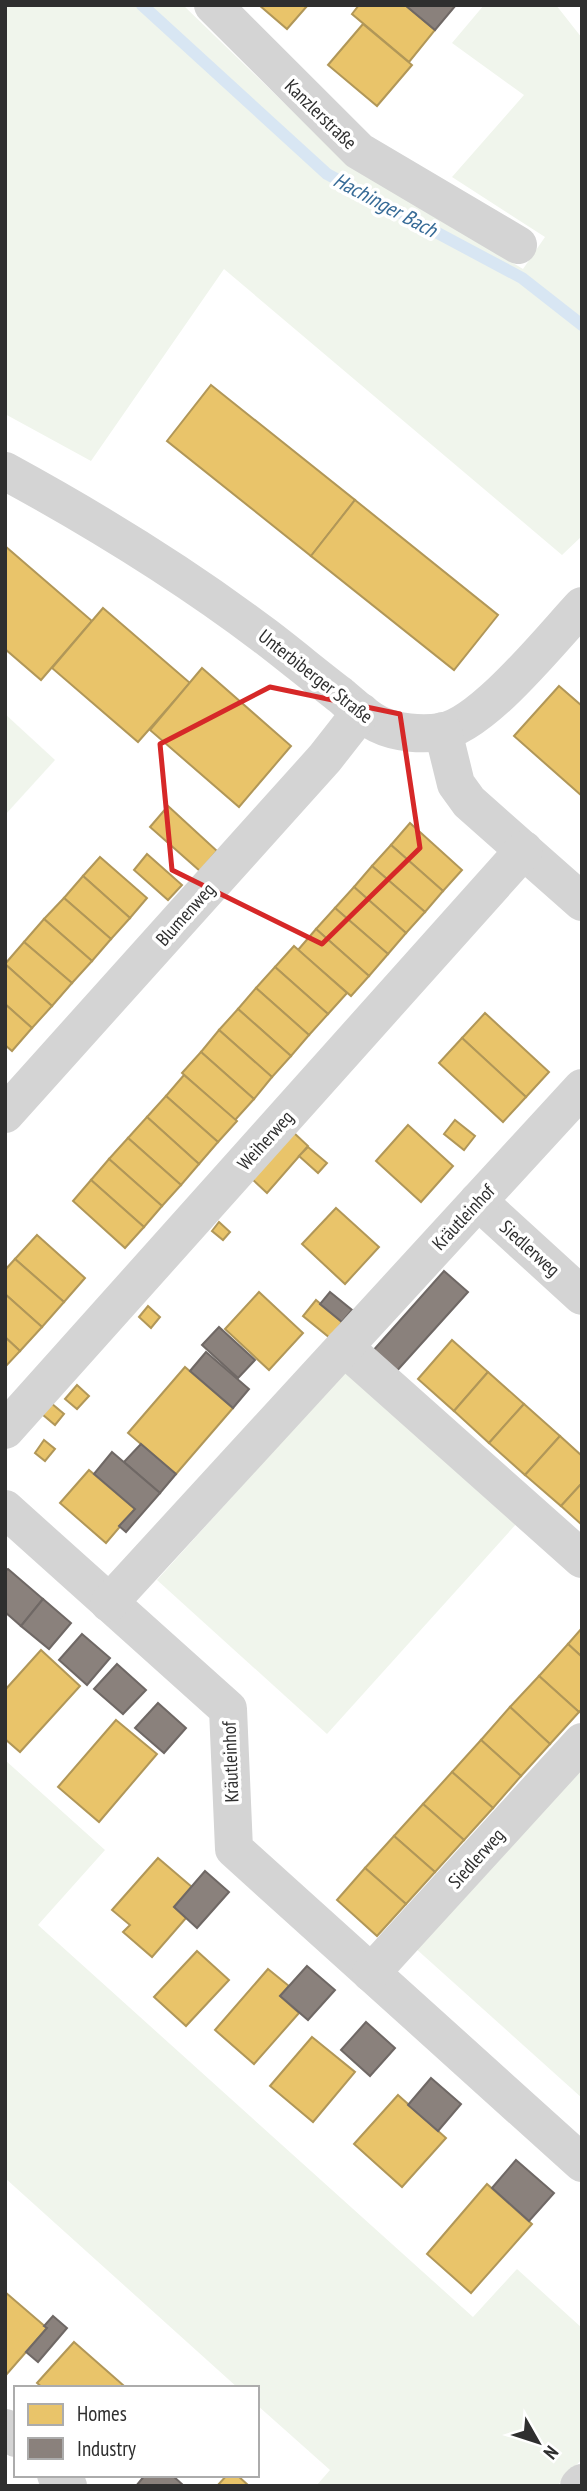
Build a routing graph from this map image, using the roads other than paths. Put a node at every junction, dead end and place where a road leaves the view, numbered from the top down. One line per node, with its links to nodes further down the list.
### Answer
1 (213, 5): 2 (street, Kanzlerstraße)
2 (518, 245)
3 (5, 471): 5 (street, Unterbiberger Straße)
4 (582, 606): 6 (street)
5 (361, 712): 6 (street, Unterbiberger Straße); 10 (street, Blumenweg)
6 (443, 731): 7 (street)
7 (524, 850): 8 (street); 14 (street, Weiherweg)
8 (582, 902)
9 (582, 1088): 11 (street, Kräutleinhof)
10 (5, 1114)
11 (478, 1201): 12 (street, Siedlerweg); 13 (street, Kräutleinhof)
12 (582, 1296)
13 (344, 1347): 16 (street); 17 (street, Kräutleinhof)
14 (5, 1430)
15 (5, 1510): 17 (street, Kräutleinhof)
16 (582, 1559)
17 (109, 1603): 19 (street, Kräutleinhof)
18 (582, 1742): 19 (street, Siedlerweg)
19 (371, 1973): 20 (street)
20 (575, 2142)

